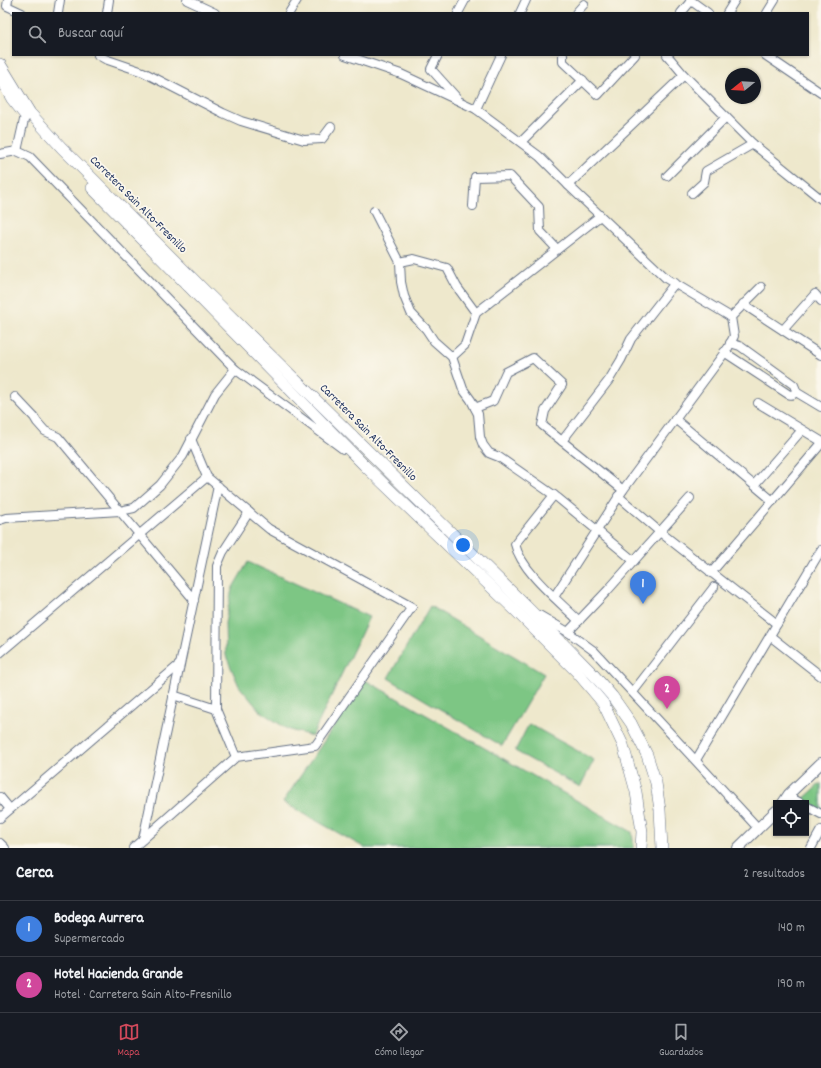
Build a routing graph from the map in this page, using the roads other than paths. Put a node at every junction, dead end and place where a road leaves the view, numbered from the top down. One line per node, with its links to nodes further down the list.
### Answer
1 (8, 0): 12 (street)
2 (60, 0): 13 (street)
3 (109, 0): 14 (street)
4 (187, 0): 15 (street)
5 (297, 0): 16 (street)
6 (465, 0): 17 (street)
7 (526, 0): 18 (street)
8 (690, 0): 20 (street); 21 (street)
9 (735, 0): 22 (street)
10 (775, 0): 23 (street)
11 (584, 4): 19 (street)
12 (20, 12)
13 (58, 12)
14 (107, 12)
15 (213, 12)
16 (290, 12)
17 (459, 12)
18 (520, 12)
19 (577, 12)
20 (682, 12)
21 (707, 12)
22 (728, 12)
23 (768, 12)
24 (101, 56): 41 (street)
25 (348, 56): 37 (street)
26 (438, 56): 37 (street)
27 (501, 56): 38 (street)
28 (563, 56): 35 (street)
29 (634, 56): 35 (street)
30 (668, 56): 33 (street)
31 (766, 56): 36 (street)
32 (0, 64): 39 (main road, Carretera Sain Alto-Fresnillo)
33 (684, 75): 40 (street); 47 (street)
34 (0, 78): 39 (main road)
35 (583, 80): 42 (street)
36 (821, 93)
37 (461, 102): 38 (street)
38 (476, 109): 42 (street)
39 (28, 115): 44 (street); 77 (main road, Carretera Sain Alto-Fresnillo); 78 (main road)
40 (726, 117): 43 (street); 46 (street)
41 (331, 127)
42 (521, 142): 47 (street)
43 (753, 144): 48 (street); 49 (street)
44 (17, 151): 45 (street); 66 (street)
45 (0, 154)
46 (667, 176)
47 (568, 185): 52 (street)
48 (692, 193)
49 (821, 199)
50 (473, 206): 53 (street)
51 (374, 211): 54 (street)
52 (600, 216): 53 (street); 55 (street)
53 (557, 249): 59 (street)
54 (400, 262): 59 (street); 65 (street)
55 (675, 283): 60 (street); 75 (street)
56 (761, 287): 58 (street)
57 (821, 301): 61 (street)
58 (743, 304): 60 (street); 61 (street)
59 (476, 313): 65 (street)
60 (731, 317): 62 (street)
61 (783, 330): 64 (street)
62 (730, 343): 63 (street); 67 (street)
63 (724, 352): 67 (street); 72 (street)
64 (821, 355)
65 (452, 357): 71 (street)
66 (235, 369): 74 (street); 78 (street)
67 (796, 392): 70 (street)
68 (15, 397): 86 (street)
69 (758, 403): 73 (street)
70 (821, 407)
71 (475, 408): 75 (street); 83 (street)
72 (675, 419): 80 (street); 82 (street)
73 (802, 430): 76 (street); 80 (street)
74 (191, 439): 79 (street); 86 (street)
75 (562, 441): 82 (street)
76 (821, 443): 85 (street)
77 (381, 464): 78 (street); 98 (main road, Carretera Sain Alto-Fresnillo)
78 (364, 465): 99 (main road)
79 (207, 477): 81 (street); 91 (street)
80 (754, 485): 85 (street)
81 (218, 486): 87 (street); 97 (street)
82 (620, 493): 89 (street); 90 (street)
83 (554, 495): 89 (street); 96 (street)
84 (690, 498): 90 (street)
85 (773, 500): 94 (street)
86 (120, 511): 88 (street); 91 (street)
87 (249, 512): 109 (street); 110 (street)
88 (2, 517)
89 (597, 530): 93 (street); 96 (street)
90 (660, 532): 93 (street); 94 (street)
91 (139, 534): 97 (street); 104 (street)
92 (821, 550): 101 (street)
93 (634, 561): 100 (street)
94 (711, 573): 101 (street)
95 (714, 587): 107 (street)
96 (554, 597): 100 (street)
97 (194, 600): 105 (street)
98 (530, 610): 99 (street); 102 (street); 129 (main road, Carretera Sain Alto-Fresnillo)
99 (519, 615): 128 (main road)
100 (579, 621): 102 (street)
101 (777, 624): 103 (street)
102 (568, 632): 107 (street)
103 (770, 636): 106 (street); 111 (street)
104 (0, 653)
105 (180, 664): 108 (street); 117 (street)
106 (821, 676)
107 (633, 692): 111 (street)
108 (173, 695): 109 (street); 123 (street)
109 (216, 709): 110 (street)
110 (236, 757): 123 (street)
111 (696, 760): 121 (street)
112 (821, 763): 115 (street)
113 (821, 773): 115 (street)
114 (0, 797): 117 (street)
115 (791, 800)
116 (809, 808): 119 (street)
117 (10, 809): 120 (street)
118 (773, 814): 121 (street)
119 (821, 814)
120 (0, 818)
121 (758, 828): 130 (street)
122 (821, 830): 131 (street)
123 (143, 838): 126 (street); 127 (street)
124 (0, 844): 125 (street)
125 (5, 848)
126 (133, 848)
127 (141, 848)
128 (641, 848)
129 (662, 848)
130 (738, 848)
131 (812, 848)

